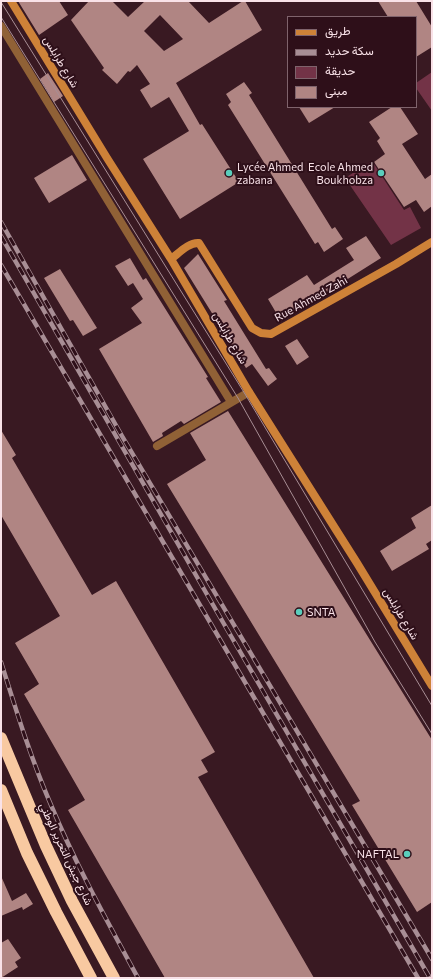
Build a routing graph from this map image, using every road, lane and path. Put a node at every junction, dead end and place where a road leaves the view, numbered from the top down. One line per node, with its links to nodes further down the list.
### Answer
1 (11, 1): 4 (main road, شارع طرابلس)
2 (1, 26): 6 (street)
3 (432, 242): 4 (main road, Rue Ahmed Zahi)
4 (171, 259): 5 (main road, شارع طرابلس)
5 (249, 392): 6 (street); 8 (main road, شارع طرابلس)
6 (231, 402): 7 (street)
7 (158, 446)
8 (432, 686)
9 (1, 738): 12 (highway, شارع جيش التحرير الوطني)
10 (1, 790): 11 (highway)
11 (91, 978)
12 (114, 978)

